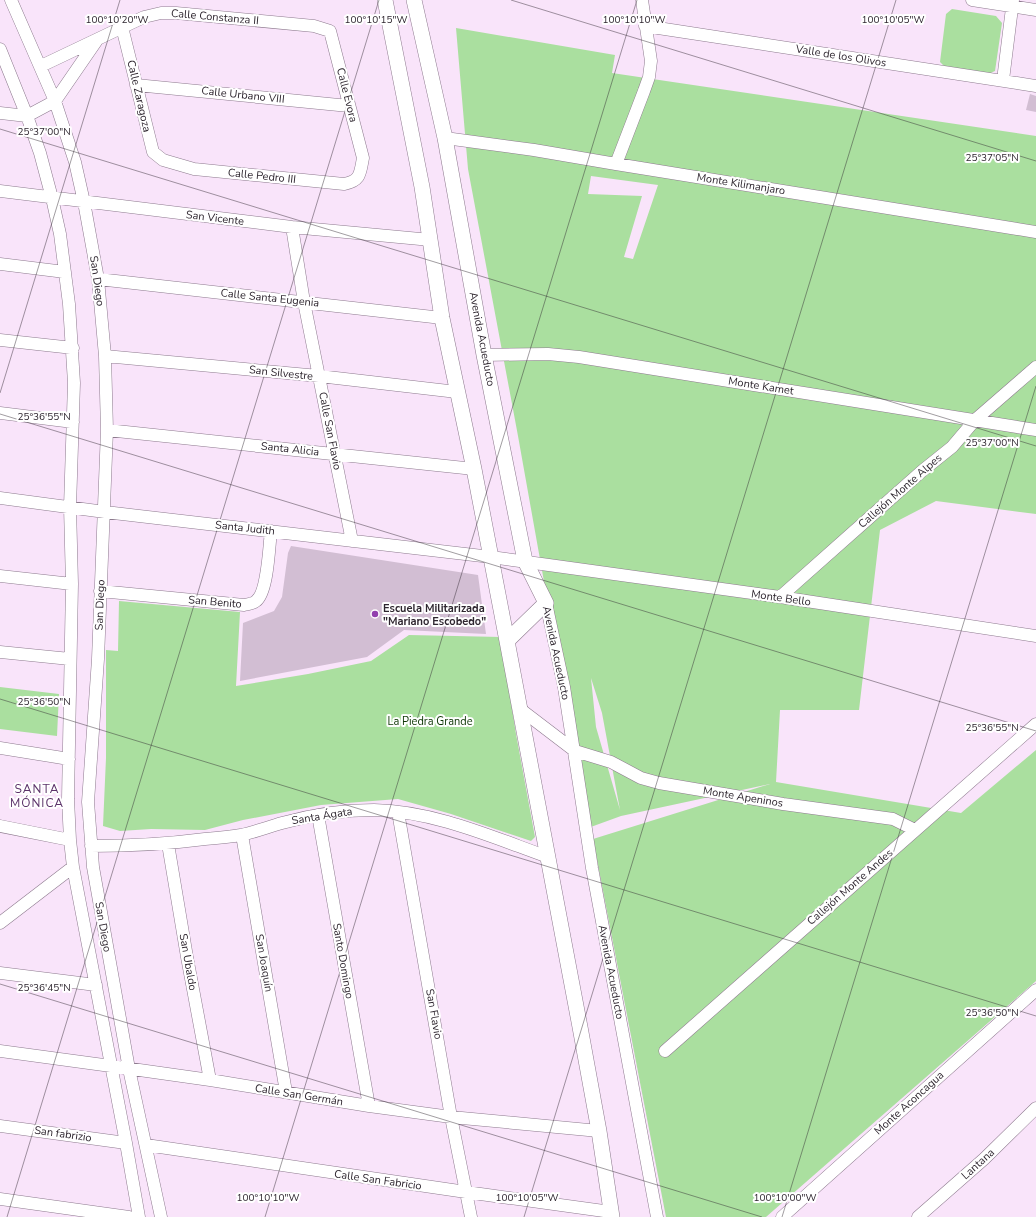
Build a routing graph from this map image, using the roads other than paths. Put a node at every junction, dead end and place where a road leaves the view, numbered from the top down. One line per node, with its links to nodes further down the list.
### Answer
1 (11, 0): 13 (street, San Diego)
2 (385, 0): 30 (street)
3 (414, 0): 21 (street, Avenida Acueducto)
4 (642, 0): 9 (street)
5 (972, 0): 6 (street)
6 (1012, 3): 7 (street); 14 (street)
7 (1036, 10)
8 (314, 26): 10 (street, Calle Constanza II); 18 (street, Calle Evora)
9 (645, 26): 14 (street, Valle de los Olivos); 23 (street)
10 (122, 27): 11 (street, Calle Constanza II); 15 (street, Calle Zaragoza)
11 (97, 39): 13 (street, Calle Constanza II); 17 (street, Calle Constanza II)
12 (0, 49): 20 (street, San Diego)
13 (41, 66): 17 (street, San Diego)
14 (1003, 80): 16 (street, Valle de los Olivos)
15 (136, 84): 18 (street, Calle Urbano VIII); 22 (street, Calle Zaragoza)
16 (1036, 86)
17 (55, 100): 20 (street); 27 (street, San Diego)
18 (349, 106): 24 (street, Calle Evora)
19 (0, 113): 20 (street)
20 (27, 116): 26 (street, San Diego)
21 (445, 138): 23 (street, Monte Kilimanjaro); 38 (street, Avenida Acueducto)
22 (163, 160): 24 (street, Calle Pedro III)
23 (616, 164): 29 (street, Monte Kilimanjaro)
24 (359, 176)
25 (0, 191): 26 (street, San Vicente)
26 (52, 198): 27 (street, San Vicente); 32 (street, San Diego)
27 (84, 202): 28 (street, San Vicente); 33 (street, San Diego)
28 (292, 227): 30 (street, San Vicente); 34 (street, Calle San Flavio)
29 (1036, 232)
30 (431, 240): 35 (street)
31 (0, 264): 32 (street)
32 (65, 272): 37 (street, San Diego)
33 (98, 279): 34 (street, Calle Santa Eugenia); 39 (street, San Diego)
34 (304, 302): 35 (street, Calle Santa Eugenia); 41 (street, Calle San Flavio)
35 (442, 318): 42 (street)
36 (0, 340): 37 (street)
37 (73, 348): 45 (street, San Diego)
38 (484, 355): 44 (street, Monte Kamet); 56 (street, Avenida Acueducto)
39 (105, 356): 41 (street, San Silvestre); 46 (street, San Diego)
40 (1036, 367): 44 (street, Callejón Monte Alpes)
41 (319, 376): 42 (street, San Silvestre); 48 (street, Calle San Flavio)
42 (457, 392): 49 (street)
43 (0, 413): 45 (street)
44 (975, 420): 47 (street, Monte Kamet); 60 (street, Callejón Monte Alpes)
45 (73, 422): 51 (street, San Diego)
46 (107, 430): 48 (street, Santa Alicia); 52 (street, San Diego)
47 (1036, 430)
48 (335, 454): 49 (street, Santa Alicia); 54 (street, Calle San Flavio)
49 (474, 469): 55 (street)
50 (0, 498): 51 (street, Santa Judith)
51 (70, 507): 52 (street, Santa Judith); 58 (street, San Diego)
52 (104, 512): 53 (street, Santa Judith); 59 (street, San Diego)
53 (271, 531): 54 (street, Santa Judith); 59 (street, San Benito)
54 (352, 541): 55 (street, Santa Judith)
55 (491, 556): 56 (street, Monte Bello); 63 (street)
56 (525, 561): 60 (street, Monte Bello); 61 (street, Avenida Acueducto)
57 (0, 576): 58 (street)
58 (72, 584): 65 (street, San Diego)
59 (100, 592): 78 (street, San Diego)
60 (780, 597): 62 (street, Monte Bello)
61 (546, 603): 63 (street); 69 (street, Avenida Acueducto)
62 (1036, 636)
63 (507, 641): 66 (street)
64 (0, 652): 65 (street)
65 (70, 659): 70 (street, San Diego)
66 (520, 709): 69 (street); 79 (street)
67 (1036, 724): 74 (street, Callejón Monte Andes)
68 (0, 748): 70 (street)
69 (574, 751): 74 (street, Monte Apeninos); 105 (street, Avenida Acueducto)
70 (68, 759): 76 (street, San Diego)
71 (398, 812): 72 (street, Santa Ágata); 79 (street, Santa Ágata); 93 (street, San Flavio)
72 (318, 815): 75 (street, Santa Ágata); 91 (street, Santo Domingo)
73 (0, 826): 76 (street)
74 (916, 830): 86 (street, Callejón Monte Andes)
75 (242, 835): 77 (street, Santa Ágata); 90 (street, San Joaquín)
76 (70, 840): 80 (street, San Diego)
77 (168, 844): 78 (street, Santa Ágata); 89 (street, San Ubaldo)
78 (90, 846): 88 (street, San Diego)
79 (548, 857): 95 (street)
80 (73, 867): 81 (street); 83 (street, San Diego)
81 (0, 923)
82 (0, 973): 83 (street)
83 (96, 985): 87 (street, San Diego)
84 (1036, 990): 106 (street, Monte Aconcagua)
85 (0, 1051): 87 (street, Calle San Germán)
86 (665, 1051)
87 (111, 1066): 88 (street, Calle San Germán); 96 (street, San Diego)
88 (129, 1069): 89 (street, Calle San Germán); 97 (street, San Diego)
89 (210, 1080): 90 (street, Calle San Germán)
90 (286, 1092): 91 (street, Calle San Germán)
91 (369, 1106): 93 (street, Calle San Germán)
92 (1036, 1108): 107 (street, Lantana)
93 (451, 1117): 95 (street, Calle San Germán); 98 (street, San Flavio)
94 (0, 1126): 96 (street, San fabrizio)
95 (599, 1131): 100 (street)
96 (126, 1143): 102 (street, San Diego)
97 (146, 1145): 98 (street, Calle San Fabricio); 103 (street, San Diego)
98 (466, 1192): 100 (street, Calle San Fabricio); 104 (street, San Flavio)
99 (0, 1199): 101 (street)
100 (611, 1215)
101 (129, 1217)
102 (139, 1217)
103 (161, 1217)
104 (471, 1217)
105 (657, 1217)
106 (782, 1217)
107 (918, 1217)

